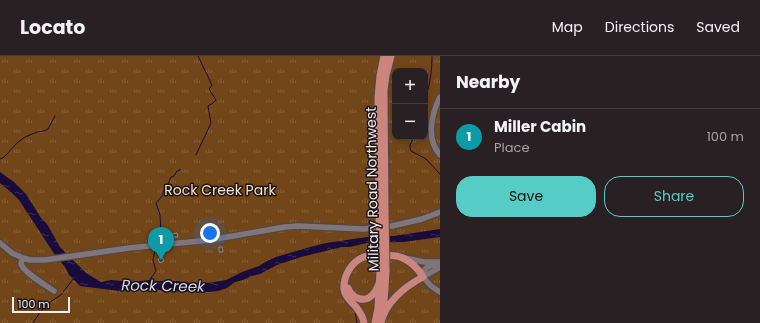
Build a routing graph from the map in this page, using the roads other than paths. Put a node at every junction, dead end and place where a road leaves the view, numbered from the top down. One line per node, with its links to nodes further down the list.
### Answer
1 (384, 56): 5 (main road, Military Road Northwest)
2 (391, 56): 5 (main road, Military Road Northwest)
3 (440, 97): 4 (street)
4 (440, 155)
5 (382, 212): 12 (main road, Military Road Northwest, bridge)
6 (440, 212): 9 (street)
7 (0, 243): 9 (street)
8 (401, 257): 10 (street); 13 (main road); 14 (main road)
9 (23, 258): 16 (street)
10 (440, 262): 13 (street)
11 (440, 267): 13 (street)
12 (383, 271): 15 (main road, Military Road Northwest); 19 (main road, Military Road Northwest)
13 (423, 277): 17 (street); 19 (main road)
14 (345, 280): 15 (main road); 18 (main road)
15 (380, 281): 19 (main road, Military Road Northwest)
16 (54, 291)
17 (440, 292)
18 (364, 323)
19 (379, 323)

